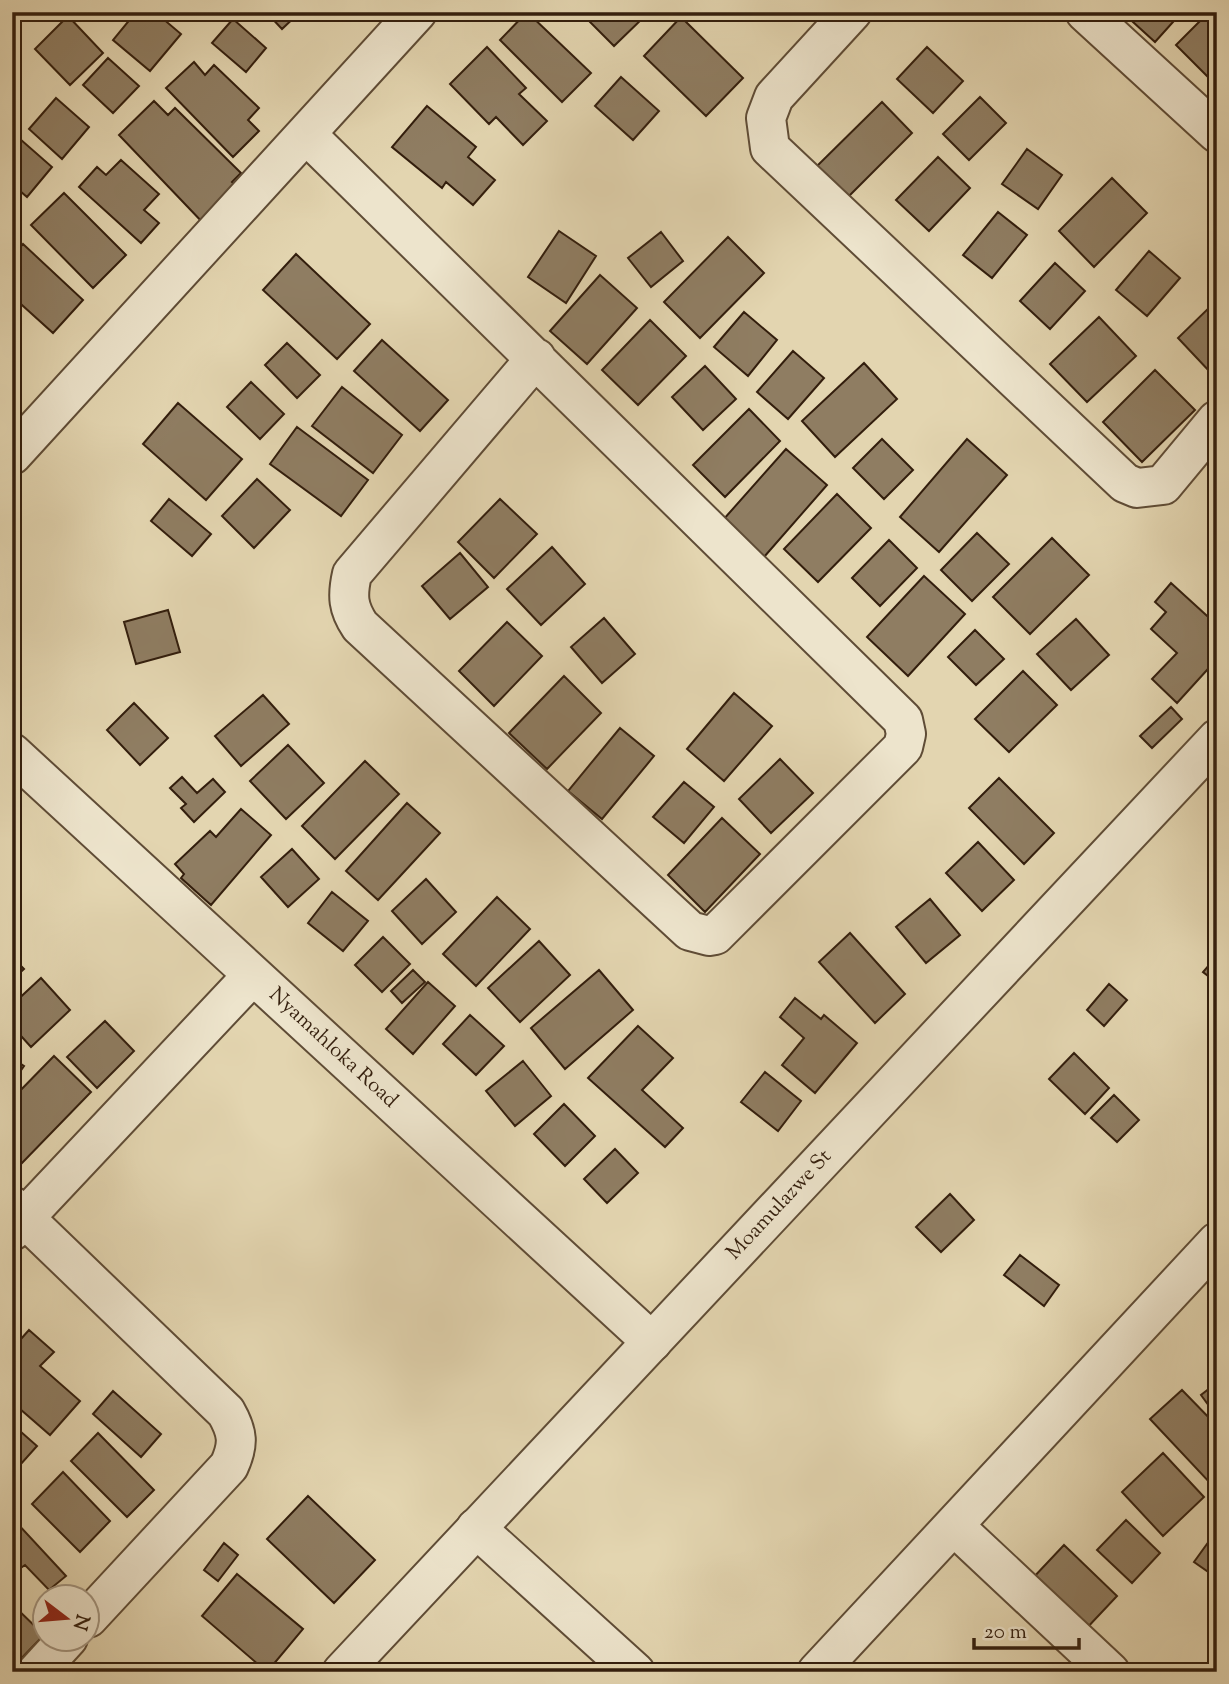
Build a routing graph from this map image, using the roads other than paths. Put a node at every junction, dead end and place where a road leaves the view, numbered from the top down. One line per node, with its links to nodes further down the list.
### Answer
1 (417, 12): 5 (street)
2 (852, 12): 7 (street)
3 (1084, 12): 4 (street)
4 (1217, 134)
5 (307, 135): 6 (street); 8 (street)
6 (537, 358): 6 (street)
7 (1217, 420)
8 (12, 455)
9 (1217, 739): 14 (street, Moamulazwe St)
10 (12, 753): 11 (street, Nyamahloka Road)
11 (252, 976): 12 (street); 14 (street, Nyamahloka Road)
12 (16, 1218): 17 (street)
13 (1217, 1242): 15 (street)
14 (652, 1342): 16 (street, Moamulazwe St)
15 (954, 1526): 22 (street); 23 (street)
16 (476, 1528): 20 (street, Moamulazwe St); 21 (street)
17 (102, 1603)
18 (56, 1652): 19 (street)
19 (37, 1672)
20 (342, 1672)
21 (635, 1672)
22 (817, 1672)
23 (1110, 1672)

